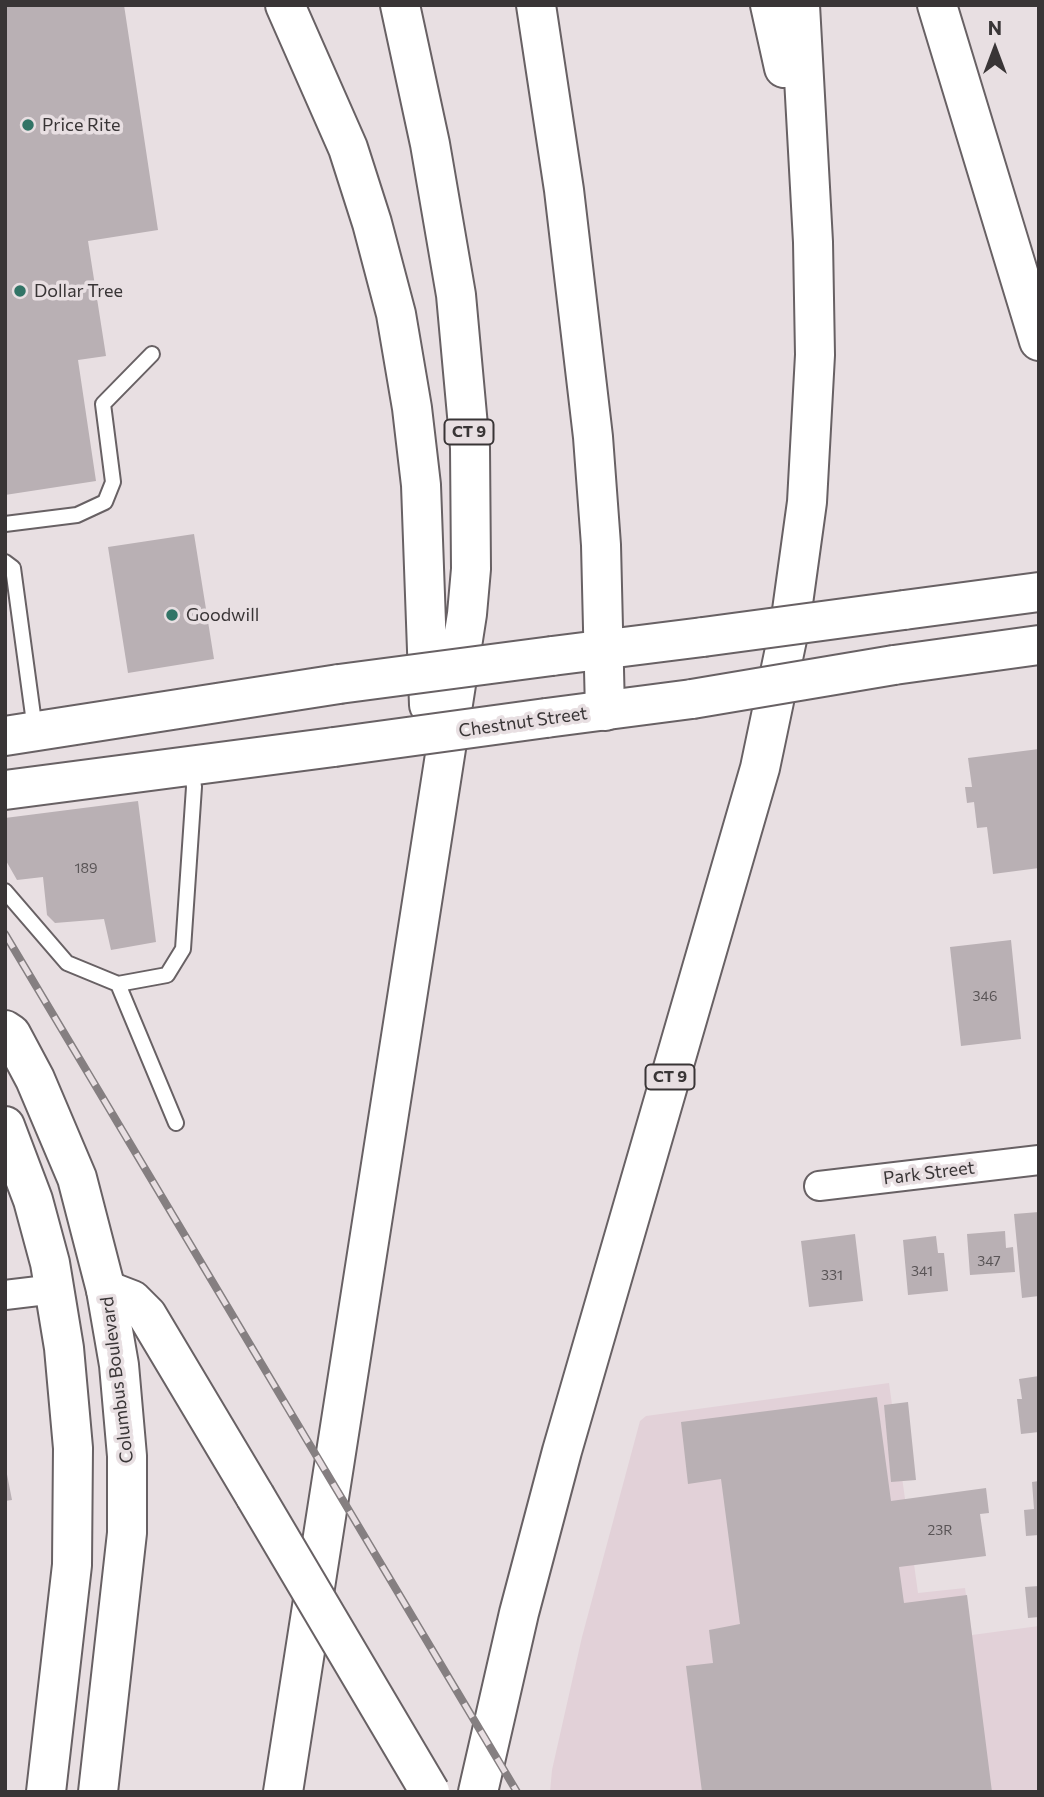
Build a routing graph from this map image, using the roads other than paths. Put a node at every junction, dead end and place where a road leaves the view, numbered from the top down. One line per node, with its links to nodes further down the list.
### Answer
1 (270, 5): 8 (main road)
2 (285, 5): 8 (main road)
3 (401, 5): 21 (main road, CT 9)
4 (536, 5): 16 (main road)
5 (770, 5): 9 (main road)
6 (800, 5): 9 (main road, CT 9)
7 (937, 5): 10 (main road)
8 (335, 115): 21 (main road)
9 (810, 197): 36 (main road, CT 9)
10 (1039, 341)
11 (152, 354): 12 (lane)
12 (5, 524)
13 (5, 562): 18 (lane)
14 (1039, 592): 16 (main road, bridge)
15 (1039, 646): 17 (main road, Chestnut Street, bridge)
16 (604, 649): 17 (main road); 18 (main road, bridge)
17 (605, 711): 19 (main road, Chestnut Street, bridge)
18 (20, 734)
19 (191, 765): 20 (main road, Chestnut Street); 23 (lane)
20 (5, 790)
21 (427, 862): 34 (main road, CT 9)
22 (5, 891): 23 (lane)
23 (118, 985): 25 (lane)
24 (5, 1030): 30 (main road, Columbus Boulevard)
25 (176, 1123)
26 (5, 1126): 29 (main road)
27 (1039, 1160): 28 (street, Park Street)
28 (820, 1186)
29 (55, 1289): 30 (main road); 31 (street); 32 (main road)
30 (106, 1290): 33 (main road, Columbus Boulevard); 35 (main road, bridge)
31 (5, 1295)
32 (46, 1792)
33 (98, 1792)
34 (283, 1792)
35 (430, 1792)
36 (478, 1792)

